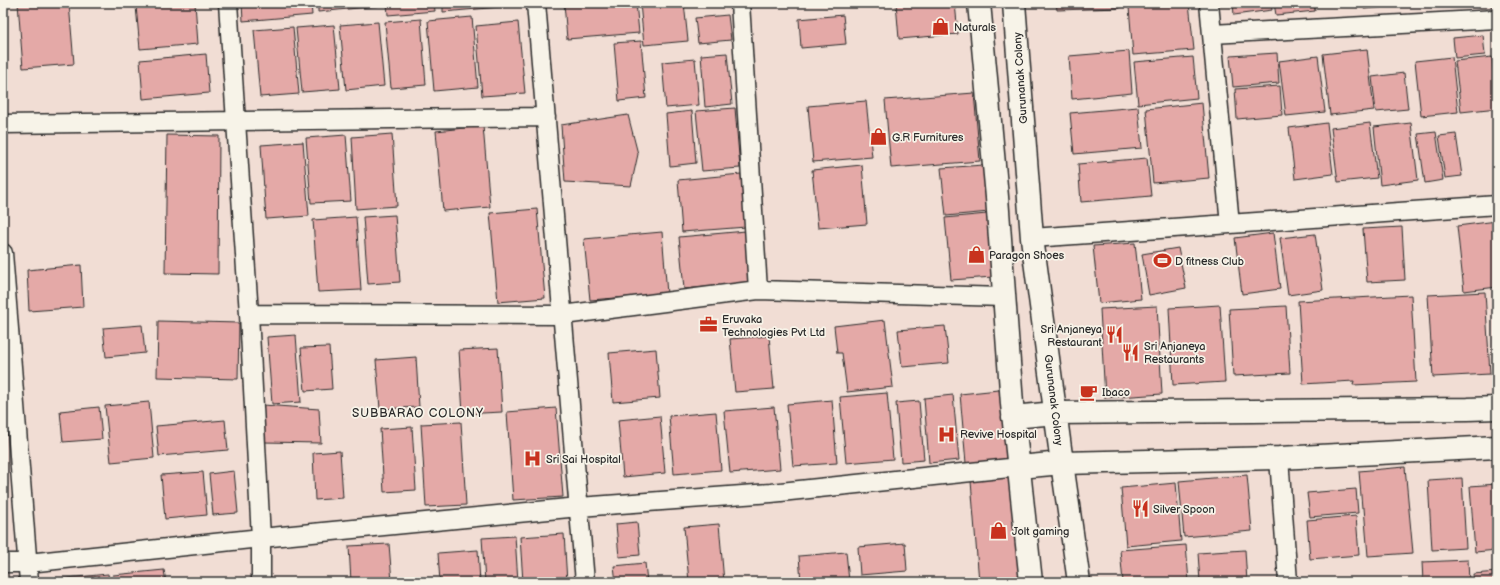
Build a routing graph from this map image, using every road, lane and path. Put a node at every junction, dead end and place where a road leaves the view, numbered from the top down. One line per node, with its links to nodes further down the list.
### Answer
1 (228, 3): 10 (street)
2 (536, 3): 9 (street)
3 (740, 3): 16 (street)
4 (980, 3): 17 (street)
5 (1014, 3): 14 (street, Gurunanak Colony)
6 (1209, 3): 8 (street)
7 (1497, 19): 8 (street)
8 (1212, 34): 13 (street)
9 (546, 117): 10 (street); 19 (street)
10 (236, 121): 11 (street); 18 (street)
11 (3, 124)
12 (1497, 205): 13 (street)
13 (1230, 224): 14 (street)
14 (1032, 238): 21 (street, Gurunanak Colony)
15 (3, 254): 29 (street)
16 (758, 290): 17 (street); 19 (street)
17 (1004, 297): 22 (street)
18 (249, 314): 19 (street); 28 (street)
19 (563, 315): 27 (street)
20 (1497, 408): 21 (street)
21 (1055, 413): 22 (street); 25 (street, Gurunanak Colony)
22 (1014, 417): 26 (street)
23 (1497, 447): 24 (street)
24 (1278, 458): 25 (street); 36 (street)
25 (1062, 463): 26 (street); 35 (street, Gurunanak Colony)
26 (1018, 466): 27 (street); 34 (street)
27 (579, 507): 28 (street); 33 (street)
28 (261, 538): 29 (street); 32 (street)
29 (28, 563): 30 (street); 31 (street)
30 (3, 564)
31 (29, 582)
32 (261, 582)
33 (585, 582)
34 (1031, 582)
35 (1079, 582)
36 (1288, 582)

